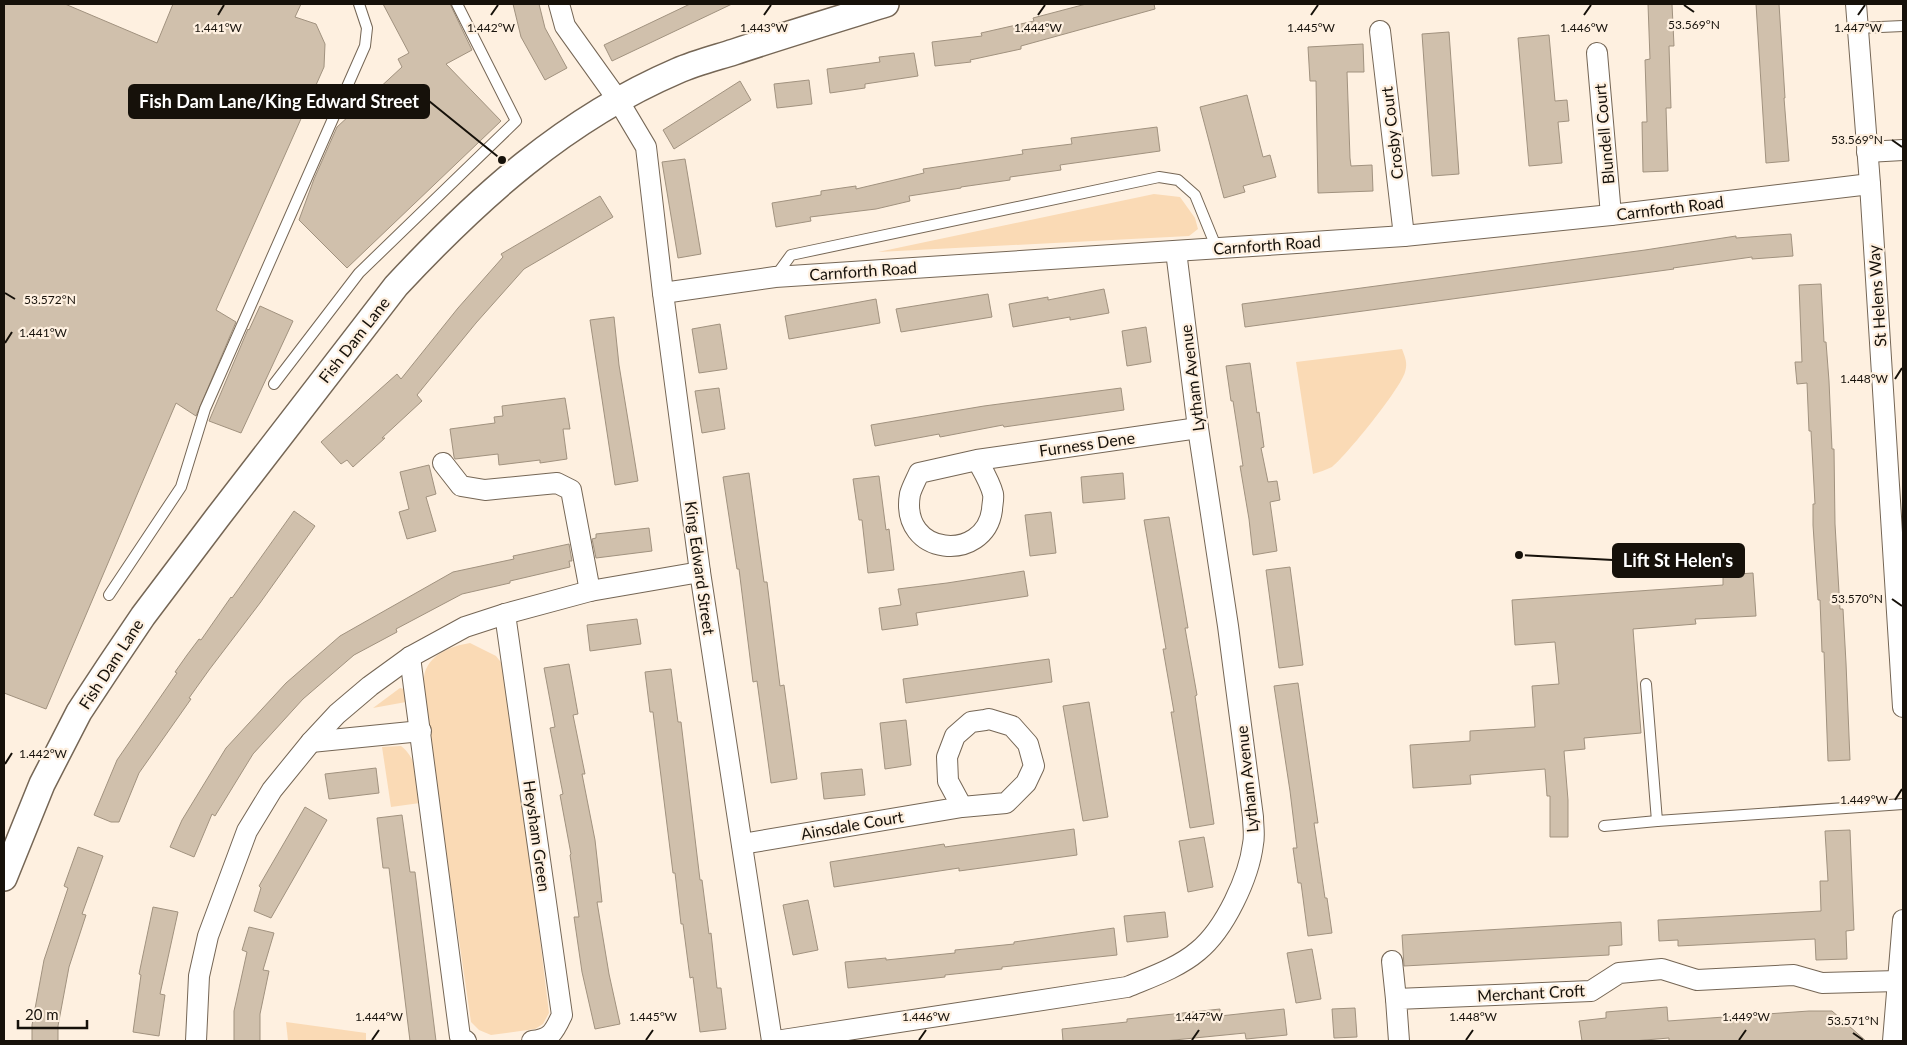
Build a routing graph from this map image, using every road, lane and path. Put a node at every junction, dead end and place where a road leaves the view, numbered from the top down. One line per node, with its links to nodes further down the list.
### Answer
1 (359, 4): 26 (lane)
2 (458, 4): 20 (lane)
3 (559, 4): 10 (street, King Edward Street)
4 (886, 4): 10 (street, Fish Dam Lane)
5 (1856, 4): 7 (street, St Helens Way)
6 (1903, 26): 7 (lane)
7 (1858, 28): 12 (street, St Helens Way)
8 (1380, 31): 15 (street, Crosby Court)
9 (1597, 53): 14 (street, Blundell Court)
10 (618, 100): 19 (street, King Edward Street); 38 (street, Fish Dam Lane)
11 (1903, 150): 12 (street)
12 (1867, 152): 13 (street, St Helens Way)
13 (1870, 184): 14 (street, Carnforth Road); 30 (street, St Helens Way)
14 (1611, 215): 15 (street, Carnforth Road)
15 (1404, 236): 16 (street, Carnforth Road)
16 (1217, 249): 17 (street, Carnforth Road); 18 (lane)
17 (1176, 251): 18 (street, Carnforth Road); 21 (street, Lytham Avenue)
18 (775, 277): 19 (street, Carnforth Road)
19 (663, 293): 24 (street, King Edward Street)
20 (274, 384)
21 (1198, 428): 22 (street, Furness Dene); 46 (street, Lytham Avenue)
22 (977, 460): 22 (street, Furness Dene)
23 (443, 463): 25 (street)
24 (700, 572): 25 (street); 37 (street, King Edward Street)
25 (590, 590): 27 (street)
26 (109, 596)
27 (505, 614): 28 (street); 45 (street, Heysham Green)
28 (410, 657): 31 (street); 32 (street)
29 (1646, 684): 35 (lane)
30 (1903, 707)
31 (421, 731): 32 (street); 44 (street)
32 (312, 742): 43 (street)
33 (1903, 804): 35 (lane)
34 (962, 807): 34 (street, Ainsdale Court); 37 (street, Ainsdale Court)
35 (1657, 821): 36 (lane)
36 (1604, 826)
37 (742, 844): 46 (street, King Edward Street)
38 (4, 876)
39 (1903, 920): 41 (street)
40 (1392, 961): 42 (street)
41 (1898, 980): 42 (street, Merchant Croft); 48 (street)
42 (1396, 999): 47 (street)
43 (196, 1041)
44 (466, 1041)
45 (532, 1041)
46 (774, 1041)
47 (1398, 1041)
48 (1893, 1041)

